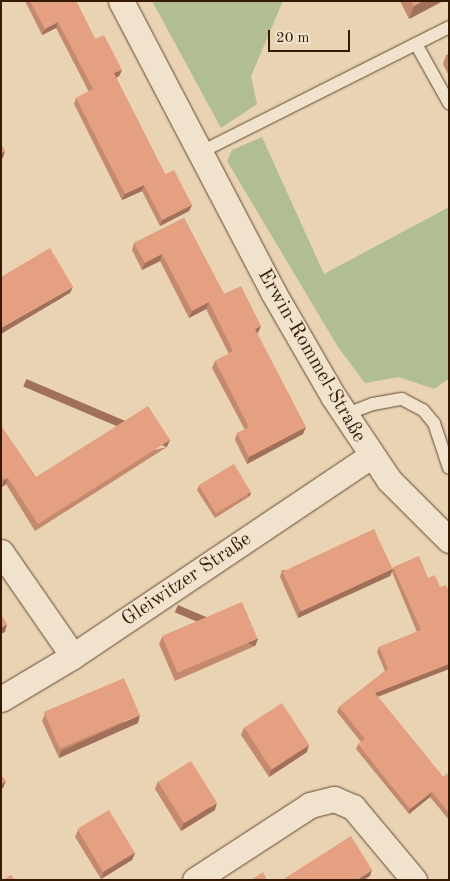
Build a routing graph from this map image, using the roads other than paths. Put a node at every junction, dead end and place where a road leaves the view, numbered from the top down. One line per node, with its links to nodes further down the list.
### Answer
1 (121, 1): 5 (street, Erwin-Rommel-Straße)
2 (449, 27): 3 (lane)
3 (416, 44): 4 (lane); 5 (lane)
4 (449, 103)
5 (199, 154): 6 (street, Erwin-Rommel-Straße)
6 (344, 415): 7 (street, Erwin-Rommel-Straße); 8 (lane)
7 (371, 456): 9 (street, Erwin-Rommel-Straße); 11 (street, Gleiwitzer Straße)
8 (449, 468)
9 (449, 540)
10 (1, 552): 11 (street)
11 (73, 656): 12 (street, Gleiwitzer Straße)
12 (1, 699)
13 (195, 880): 14 (street)
14 (414, 880)

